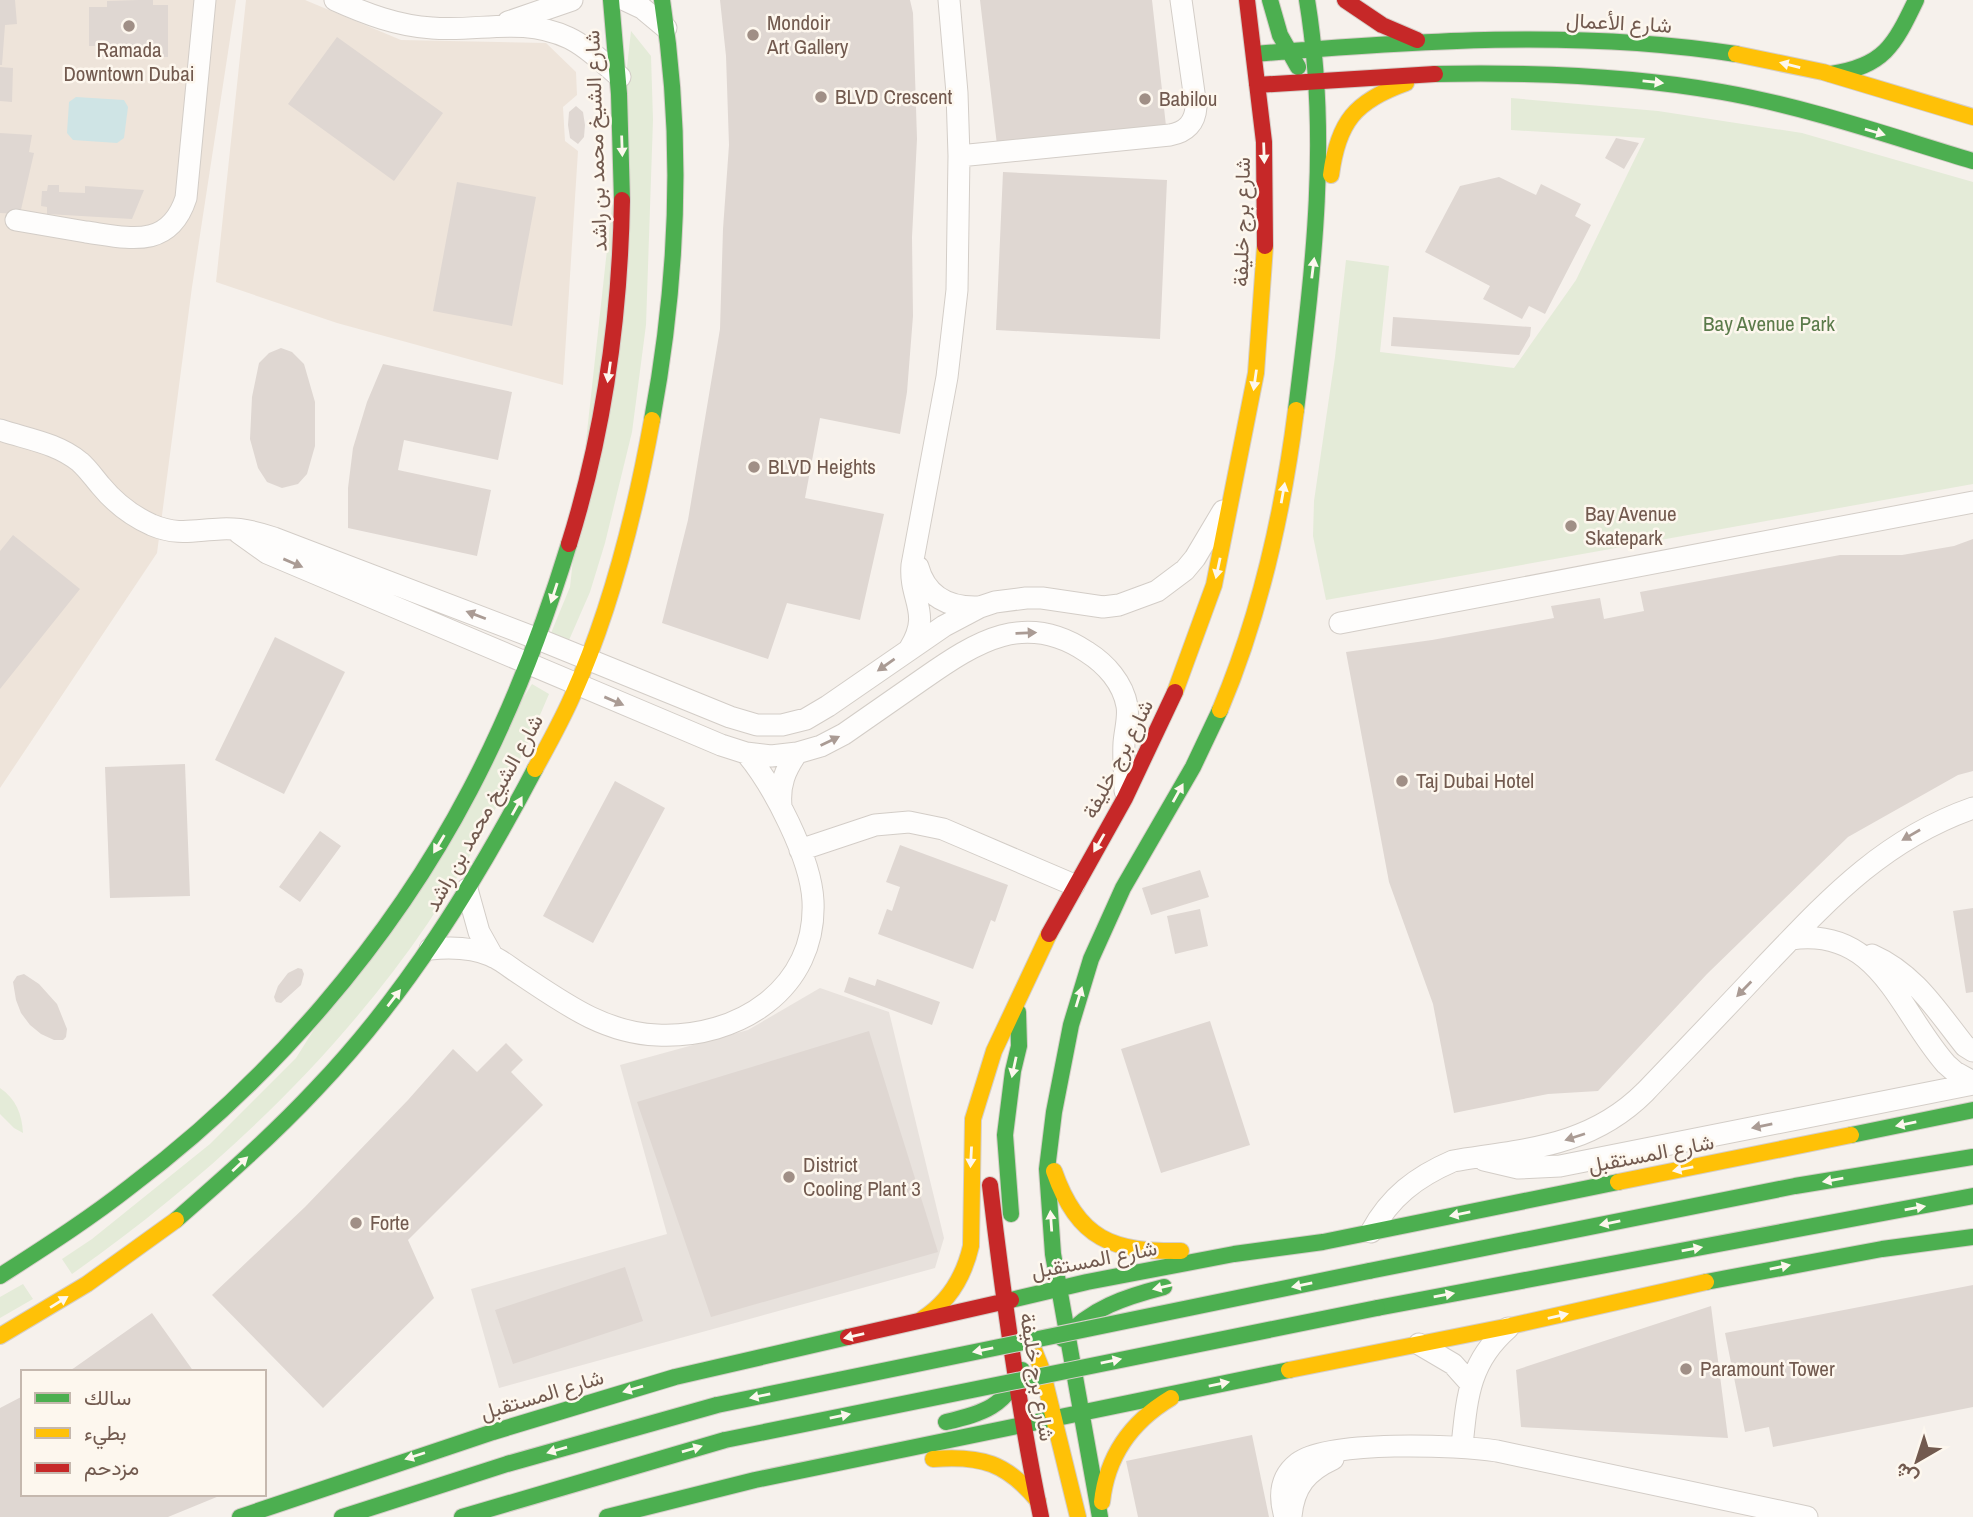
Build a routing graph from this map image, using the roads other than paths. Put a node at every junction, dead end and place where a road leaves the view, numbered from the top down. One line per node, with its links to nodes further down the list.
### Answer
1 (205, 0): 30 (street)
2 (335, 0): 14 (street)
3 (572, 0): 14 (street)
4 (611, 0): 22 (street, شارع الشيخ محمد بن راشد)
5 (625, 0): 15 (street)
6 (662, 0): 15 (street, شارع الشيخ محمد بن راشد)
7 (949, 0): 28 (street)
8 (1181, 0): 28 (street)
9 (1247, 0): 19 (street, شارع برج خليفة)
10 (1270, 0): 18 (street)
11 (1307, 0): 17 (street, شارع برج خليفة)
12 (1345, 0): 16 (street)
13 (1916, 0): 21 (street)
14 (499, 25): 22 (street)
15 (668, 30): 41 (street, شارع الشيخ محمد بن راشد)
16 (1425, 43): 17 (street, شارع الأعمال); 21 (street, شارع الأعمال, one-way to 16)
17 (1315, 48): 18 (street, شارع الأعمال); 23 (street, شارع برج خليفة)
18 (1286, 52): 19 (street, شارع الأعمال); 23 (street)
19 (1254, 54): 24 (street, شارع برج خليفة)
20 (1436, 75): 23 (street); 29 (street, one-way to 29); 31 (street)
21 (1828, 75): 26 (street, شارع الأعمال)
22 (620, 78): 39 (street, شارع الشيخ محمد بن راشد, one-way to 39)
23 (1315, 80): 24 (street); 31 (street, شارع برج خليفة)
24 (1257, 85): 33 (street, شارع برج خليفة, one-way to 33)
25 (1917, 87): 26 (street)
26 (1938, 105): 27 (street, شارع الأعمال)
27 (1973, 117)
28 (959, 156): 36 (street)
29 (1973, 161)
30 (16, 220)
31 (1315, 239): 61 (street, شارع برج خليفة, one-way to 31)
32 (0, 430): 35 (street)
33 (1230, 500): 37 (street); 46 (street, شارع برج خليفة, one-way to 46)
34 (1973, 502): 38 (street)
35 (234, 529): 39 (street, one-way to 35); 42 (street, one-way to 42)
36 (915, 555): 37 (street); 40 (street)
37 (980, 607): 40 (street)
38 (1340, 624)
39 (538, 639): 41 (street); 42 (street, شارع الشيخ محمد بن راشد)
40 (909, 649): 41 (street, one-way to 41)
41 (587, 660): 43 (street, شارع الشيخ محمد بن راشد)
42 (530, 664): 43 (street); 73 (street, شارع الشيخ محمد بن راشد, one-way to 73)
43 (578, 685): 44 (street, one-way to 44); 51 (street, شارع الشيخ محمد بن راشد, one-way to 43)
44 (746, 753): 45 (street); 48 (street)
45 (797, 753): 46 (street, one-way to 46); 48 (street)
46 (1125, 798): 50 (street, شارع برج خليفة, one-way to 50)
47 (1973, 808): 52 (street, one-way to 52)
48 (782, 811): 49 (street)
49 (800, 850): 50 (street); 55 (street)
50 (1074, 885): 56 (street, شارع برج خليفة)
51 (467, 889): 54 (street, شارع الشيخ محمد بن راشد); 55 (street)
52 (1791, 939): 53 (street); 64 (street, one-way to 64)
53 (1853, 948): 57 (street); 58 (street)
54 (430, 949): 55 (street); 81 (street, شارع الشيخ محمد بن راشد, one-way to 54)
55 (494, 957)
56 (1018, 1000): 59 (street, شارع برج خليفة); 67 (street, one-way to 67)
57 (1973, 1051)
58 (1973, 1083): 64 (street, one-way to 64)
59 (983, 1090): 62 (street, شارع برج خليفة); 78 (street, one-way to 78)
60 (1973, 1110): 68 (street, شارع المستقبل, one-way to 68)
61 (1050, 1142): 71 (street); 75 (street, شارع برج خليفة, one-way to 61)
62 (989, 1145)
63 (1973, 1154): 100 (street, one-way to 100, bridge)
64 (1477, 1157): 68 (street)
65 (989, 1165): 76 (street, شارع برج خليفة)
66 (1968, 1199): 101 (street, one-way to 66, bridge)
67 (1013, 1226)
68 (1371, 1232): 70 (street, شارع المستقبل)
69 (1973, 1237): 79 (street, one-way to 69)
70 (1323, 1242): 71 (street, شارع المستقبل); 72 (street)
71 (1234, 1254): 75 (street, شارع المستقبل)
72 (1247, 1268)
73 (0, 1276)
74 (1182, 1283): 80 (street, one-way to 80)
75 (1059, 1289): 77 (street); 77 (street, شارع المستقبل); 80 (street, شارع برج خليفة)
76 (1004, 1301): 77 (street, شارع المستقبل); 78 (street, شارع المستقبل); 83 (street); 86 (street, شارع برج خليفة)
77 (1032, 1307): 83 (street); 84 (street)
78 (920, 1320): 99 (street, شارع المستقبل, one-way to 99)
79 (1510, 1326): 82 (street); 88 (street)
80 (1066, 1335): 84 (street); 89 (street, شارع برج خليفة)
81 (0, 1336)
82 (1419, 1345): 87 (street, one-way to 82); 88 (street)
83 (1033, 1347): 85 (street); 86 (street)
84 (1050, 1355): 85 (street); 89 (street)
85 (1042, 1370): 90 (street); 92 (street)
86 (1018, 1380): 91 (street); 92 (street, شارع برج خليفة)
87 (1192, 1389): 89 (street); 104 (street)
88 (1470, 1389): 94 (street)
89 (1080, 1413): 90 (street); 104 (street, شارع برج خليفة)
90 (1055, 1419): 92 (street); 103 (street)
91 (934, 1425)
92 (1024, 1426): 96 (street); 98 (street, شارع برج خليفة)
93 (835, 1447): 97 (street)
94 (1470, 1447): 95 (street); 107 (street)
95 (1354, 1450): 105 (street); 106 (street)
96 (852, 1460): 97 (street); 98 (street)
97 (755, 1480): 102 (street)
98 (1040, 1509)
99 (240, 1517)
100 (342, 1517)
101 (462, 1517)
102 (607, 1517)
103 (1078, 1517)
104 (1101, 1517)
105 (1285, 1517)
106 (1291, 1517)
107 (1807, 1517)

